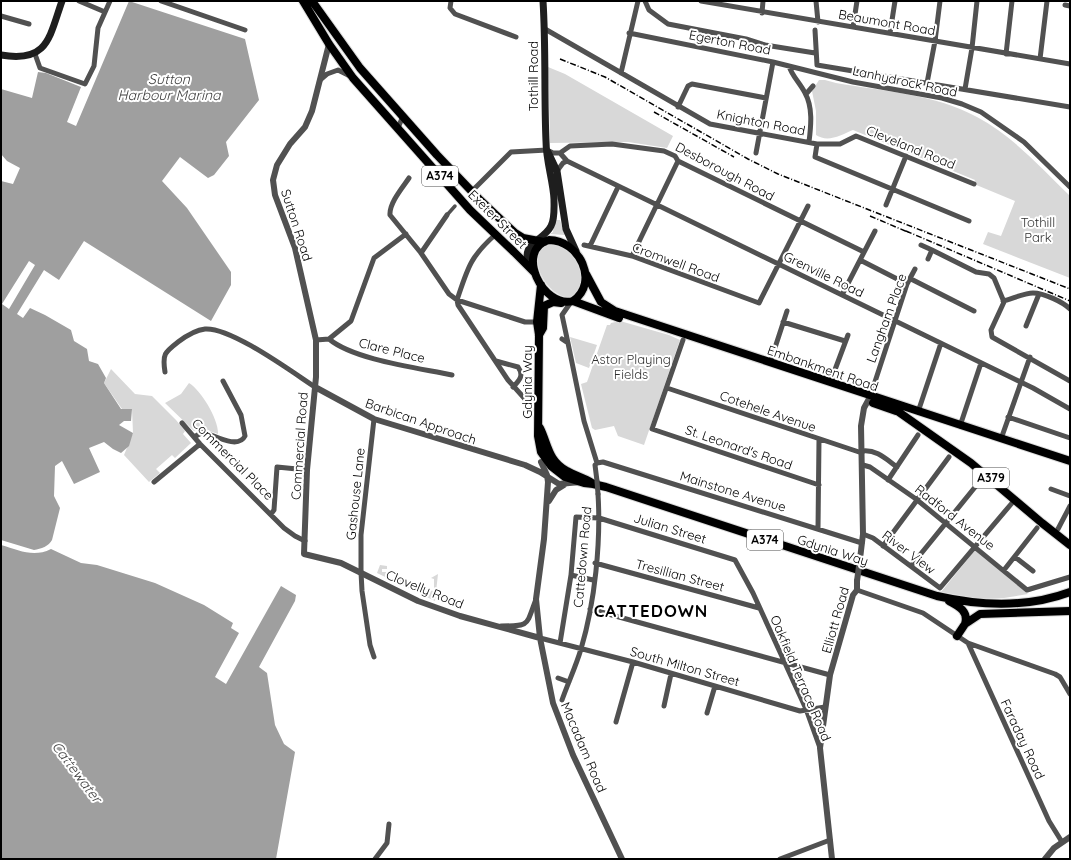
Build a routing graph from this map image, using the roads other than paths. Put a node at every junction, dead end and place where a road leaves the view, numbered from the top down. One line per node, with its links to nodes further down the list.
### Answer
1 (62, 1): 39 (main road)
2 (79, 1): 22 (street)
3 (110, 1): 22 (street)
4 (161, 1): 21 (street)
5 (303, 1): 36 (main road, Exeter Street / A374)
6 (312, 1): 26 (main road, Exeter Street / A374)
7 (451, 1): 34 (street)
8 (543, 1): 30 (main road, Tothill Road)
9 (638, 1): 32 (street)
10 (645, 1): 38 (street)
11 (701, 1): 20 (street, Beaumont Road)
12 (763, 1): 23 (street)
13 (816, 1): 25 (street)
14 (857, 1): 28 (street)
15 (895, 1): 33 (street)
16 (940, 1): 35 (street)
17 (977, 1): 37 (street)
18 (1012, 1): 40 (street)
19 (1047, 1): 42 (street)
20 (710, 2): 23 (street, Beaumont Road)
21 (177, 4): 29 (street)
22 (105, 12): 39 (street)
23 (762, 13): 25 (street, Beaumont Road)
24 (1, 16): 27 (street)
25 (818, 22): 28 (street, Beaumont Road)
26 (326, 23): 36 (main road); 59 (main road, Exeter Street / A374)
27 (29, 24)
28 (854, 27): 33 (street, Beaumont Road)
29 (246, 30)
30 (545, 30): 48 (street, Knighton Road); 64 (main road, Tothill Road)
31 (815, 30): 38 (street)
32 (629, 33): 43 (street, Egerton Road); 48 (street)
33 (890, 33): 35 (street, Beaumont Road)
34 (516, 37)
35 (935, 41): 37 (street, Beaumont Road); 52 (street)
36 (329, 44): 50 (main road, Exeter Street / A374); 51 (street, Sutton Road)
37 (972, 48): 40 (street, Beaumont Road); 54 (street)
38 (815, 53): 45 (street)
39 (35, 54): 41 (main road)
40 (1006, 54): 42 (street, Beaumont Road)
41 (1, 56)
42 (1040, 59): 44 (street, Beaumont Road)
43 (773, 62): 46 (street, Egerton Road); 56 (street)
44 (1070, 64)
45 (817, 65): 47 (street); 52 (street)
46 (789, 66): 47 (street, Egerton Road); 55 (street)
47 (805, 71): 49 (street, Egerton Road)
48 (621, 72): 57 (street, Knighton Road)
49 (826, 76): 74 (street, Lanhydrock Road)
50 (353, 78): 51 (street); 60 (main road, Exeter Street / A374)
51 (320, 80): 122 (street, Sutton Road)
52 (927, 83): 54 (street)
53 (813, 86): 55 (street)
54 (965, 89): 58 (street)
55 (806, 94): 62 (street)
56 (766, 98): 57 (street); 61 (street)
57 (678, 107): 61 (street, Knighton Road)
58 (1070, 107)
59 (403, 116): 60 (street); 76 (main road, Exeter Street / A374)
60 (398, 128): 86 (main road, Exeter Street / A374)
61 (760, 133): 62 (street, Knighton Road); 66 (street)
62 (809, 142): 63 (street, Knighton Road)
63 (817, 144): 67 (street, Cleveland Road); 75 (street, Knighton Road)
64 (547, 150): 65 (street); 70 (main road, Tothill Road); 76 (street); 87 (main road, Tothill Road)
65 (560, 153): 68 (street, Grenville Road); 69 (street, Desborough Road)
66 (756, 153)
67 (906, 156): 72 (street, Cleveland Road); 75 (street)
68 (567, 161): 70 (street); 73 (street, Grenville Road)
69 (678, 161): 77 (street); 82 (street, Desborough Road)
70 (557, 171): 92 (main road, Tothill Road)
71 (409, 178): 85 (street)
72 (974, 184)
73 (618, 187): 77 (street, Grenville Road); 90 (street)
74 (1070, 188)
75 (892, 190): 78 (street); 83 (street, Knighton Road)
76 (472, 191): 87 (main road, Exeter Street / A374)
77 (658, 205): 96 (street); 99 (street, Grenville Road)
78 (886, 205)
79 (455, 206): 81 (street)
80 (808, 206): 82 (street)
81 (447, 215): 95 (street)
82 (800, 222): 94 (street, Desborough Road); 99 (street)
83 (969, 222)
84 (876, 231): 94 (street)
85 (406, 234): 95 (street); 120 (street)
86 (496, 234): 93 (main road, Exeter Street / A374); 107 (street)
87 (540, 241): 92 (main road); 101 (main road)
88 (584, 245): 90 (street, Cromwell Road)
89 (921, 245): 91 (street)
90 (590, 246): 96 (street, Cromwell Road)
91 (932, 250): 97 (street); 109 (street)
92 (576, 251): 102 (main road)
93 (514, 252): 101 (main road, Exeter Street / A374); 111 (main road, A374)
94 (864, 252): 98 (street)
95 (421, 253): 107 (street)
96 (632, 256): 99 (street, Cromwell Road)
97 (928, 259)
98 (860, 260): 103 (street); 106 (street)
99 (780, 265): 106 (street, Grenville Road)
100 (915, 269): 103 (street, Langham Place)
101 (534, 271): 104 (main road)
102 (586, 274): 108 (main road); 129 (main road, Embankment Road)
103 (909, 281): 113 (street); 114 (street, Langham Place)
104 (541, 285): 108 (main road); 111 (main road, Gdynia Way / A374)
105 (1040, 294): 109 (street); 110 (street); 117 (street)
106 (842, 295): 114 (street, Grenville Road)
107 (458, 300): 115 (street); 128 (street)
108 (571, 301): 118 (main road, Gdynia Way); 123 (main road, Embankment Road); 125 (street, Cattedown Road)
109 (1003, 301): 127 (street)
110 (1070, 309)
111 (538, 310): 115 (main road, Gdynia Way / A374)
112 (787, 311): 116 (street)
113 (974, 311)
114 (895, 320): 126 (street, Grenville Road); 141 (street, Langham Place)
115 (537, 322): 118 (main road, Gdynia Way / A374)
116 (783, 322): 124 (street); 129 (street)
117 (1026, 326)
118 (539, 335): 150 (main road, Gdynia Way)
119 (848, 335): 124 (street)
120 (329, 339): 122 (street); 132 (street, Clare Place)
121 (562, 339): 125 (street)
122 (316, 340): 137 (street, Commercial Road)
123 (684, 340): 139 (street); 141 (main road, Embankment Road)
124 (845, 341): 136 (street)
125 (568, 343): 162 (street, Cattedown Road)
126 (941, 343): 130 (street, Grenville Road); 145 (street)
127 (1030, 357): 134 (street); 135 (street)
128 (496, 361): 138 (street); 138 (street)
129 (770, 363): 136 (main road, Embankment Road)
130 (981, 363): 135 (street, Grenville Road); 149 (street)
131 (165, 372): 137 (street)
132 (452, 375)
133 (223, 381): 152 (street)
134 (1070, 381)
135 (1021, 382): 143 (street, Grenville Road); 146 (street)
136 (830, 383): 141 (main road, Embankment Road)
137 (315, 387): 147 (street, Barbican Approach); 166 (street, Commercial Road)
138 (514, 387): 140 (street)
139 (667, 388): 155 (street, Cotehele Avenue); 174 (street, St. Leonard's Road)
140 (525, 399)
141 (869, 399): 142 (main road, Embankment Road); 144 (main road, Embankment Road); 158 (street, Elliott Road)
142 (885, 401): 144 (main road); 145 (main road, Embankment Road)
143 (1070, 409)
144 (896, 411): 190 (main road, A379)
145 (918, 412): 149 (main road, Embankment Road)
146 (1008, 418): 153 (street); 154 (street)
147 (374, 419): 163 (street, Barbican Approach); 201 (street, Gashouse Lane)
148 (182, 423): 152 (street, Commercial Place)
149 (960, 426): 154 (main road, Embankment Road)
150 (540, 428): 157 (main road, Gdynia Way / A374); 172 (main road, Gdynia Way / A374)
151 (918, 435): 165 (street)
152 (194, 437): 156 (street, Commercial Place)
153 (1070, 438)
154 (1001, 439): 160 (main road, Embankment Road)
155 (819, 440): 158 (street, Cotehele Avenue); 174 (street)
156 (200, 444): 170 (street); 181 (street, Commercial Place)
157 (541, 452): 161 (street); 171 (main road, Gdynia Way / A374)
158 (862, 452): 164 (street, Elliott Road); 165 (street, Cotehele Avenue)
159 (949, 457): 177 (street)
160 (1070, 461)
161 (541, 462): 163 (street, Barbican Approach); 167 (street)
162 (597, 462): 182 (street, Cattedown Road, bridge); 185 (street, Mainstone Avenue)
163 (525, 465): 167 (street, Barbican Approach)
164 (863, 465): 168 (street, Radford Avenue); 187 (street, Elliott Road)
165 (897, 467): 168 (street)
166 (307, 470): 181 (street); 188 (street, Commercial Road)
167 (548, 479): 173 (street, Barbican Approach); 179 (street, Macadam Road)
168 (888, 480): 177 (street, Radford Avenue)
169 (980, 481): 183 (street)
170 (154, 482)
171 (580, 482): 172 (main road, Gdynia Way / A374); 173 (street)
172 (593, 484): 206 (main road, Gdynia Way / A374)
173 (564, 485): 179 (street)
174 (819, 485): 185 (street)
175 (1051, 489): 176 (street)
176 (1070, 496)
177 (916, 499): 183 (street, Radford Avenue); 191 (street)
178 (1012, 503): 192 (street)
179 (548, 504): 208 (street, Macadam Road)
180 (1070, 506): 186 (street)
181 (271, 514): 188 (street, Commercial Place)
182 (599, 518): 196 (street, Julian Street); 197 (street, Cattedown Road); 202 (street, Julian Street)
183 (946, 522): 192 (street, Radford Avenue); 198 (street)
184 (1037, 528): 195 (street)
185 (818, 529): 189 (street, Mainstone Avenue)
186 (1058, 529)
187 (863, 534): 189 (street, Elliott Road); 191 (street, River View)
188 (305, 541): 194 (street, Commercial Road)
189 (862, 543): 205 (street, Elliott Road, bridge)
190 (1067, 543): 193 (main road, A379)
191 (883, 546): 198 (street, River View)
192 (976, 546): 199 (street, Radford Avenue); 206 (street)
193 (1070, 548)
194 (304, 554): 201 (street, Clovelly Road)
195 (1015, 557): 199 (street); 200 (street)
196 (735, 560): 210 (street, Oakfield Terrace Road)
197 (595, 563): 204 (street, Cattedown Road); 210 (street, Tresillian Street)
198 (910, 566): 206 (street, River View)
199 (1004, 570): 203 (street, Radford Avenue)
200 (1033, 571)
201 (361, 572): 214 (street, Clovelly Road); 220 (street, Gashouse Lane)
202 (571, 575): 204 (street); 217 (street)
203 (1070, 577)
204 (594, 580): 211 (street, Cattedown Road)
205 (857, 590): 215 (street); 224 (street, Elliott Road)
206 (939, 592): 209 (main road, Gdynia Way / A374); 213 (main road)
207 (1070, 592): 209 (main road, Gdynia Way / A374)
208 (536, 599): 214 (street); 216 (street, Macadam Road)
209 (1013, 604): 212 (main road)
210 (760, 608): 222 (street, Oakfield Terrace Road)
211 (590, 609): 219 (street, Cattedown Road); 222 (street)
212 (1070, 610): 213 (main road)
213 (965, 624): 215 (main road)
214 (498, 625): 216 (street, Clovelly Road)
215 (957, 636): 218 (street)
216 (540, 638): 217 (street, South Milton Street); 241 (street, Macadam Road)
217 (560, 643): 219 (street, South Milton Street)
218 (968, 643): 228 (street); 239 (street, Faraday Road)
219 (581, 649): 221 (street, South Milton Street); 226 (street, Cattedown Road)
220 (374, 657)
221 (633, 662): 223 (street, South Milton Street); 234 (street)
222 (783, 662): 224 (street); 232 (street, Oakfield Terrace Road)
223 (671, 674): 227 (street, South Milton Street); 230 (street)
224 (830, 675): 231 (street, Elliott Road)
225 (558, 678): 226 (street)
226 (569, 682): 229 (street, Cattedown Road)
227 (715, 686): 232 (street, South Milton Street); 233 (street)
228 (1070, 694)
229 (562, 700)
230 (664, 706)
231 (825, 707): 232 (street, South Milton Street); 235 (street, Elliott Road)
232 (806, 709): 235 (street, Oakfield Terrace Road)
233 (707, 713)
234 (616, 722)
235 (820, 748): 238 (street, Oakfield Terrace Road)
236 (389, 824): 240 (street)
237 (1070, 837): 239 (street)
238 (830, 840): 242 (street); 243 (street, Oakfield Terrace Road)
239 (1062, 842): 244 (street)
240 (375, 859)
241 (622, 859)
242 (780, 859)
243 (832, 859)
244 (1044, 859)

